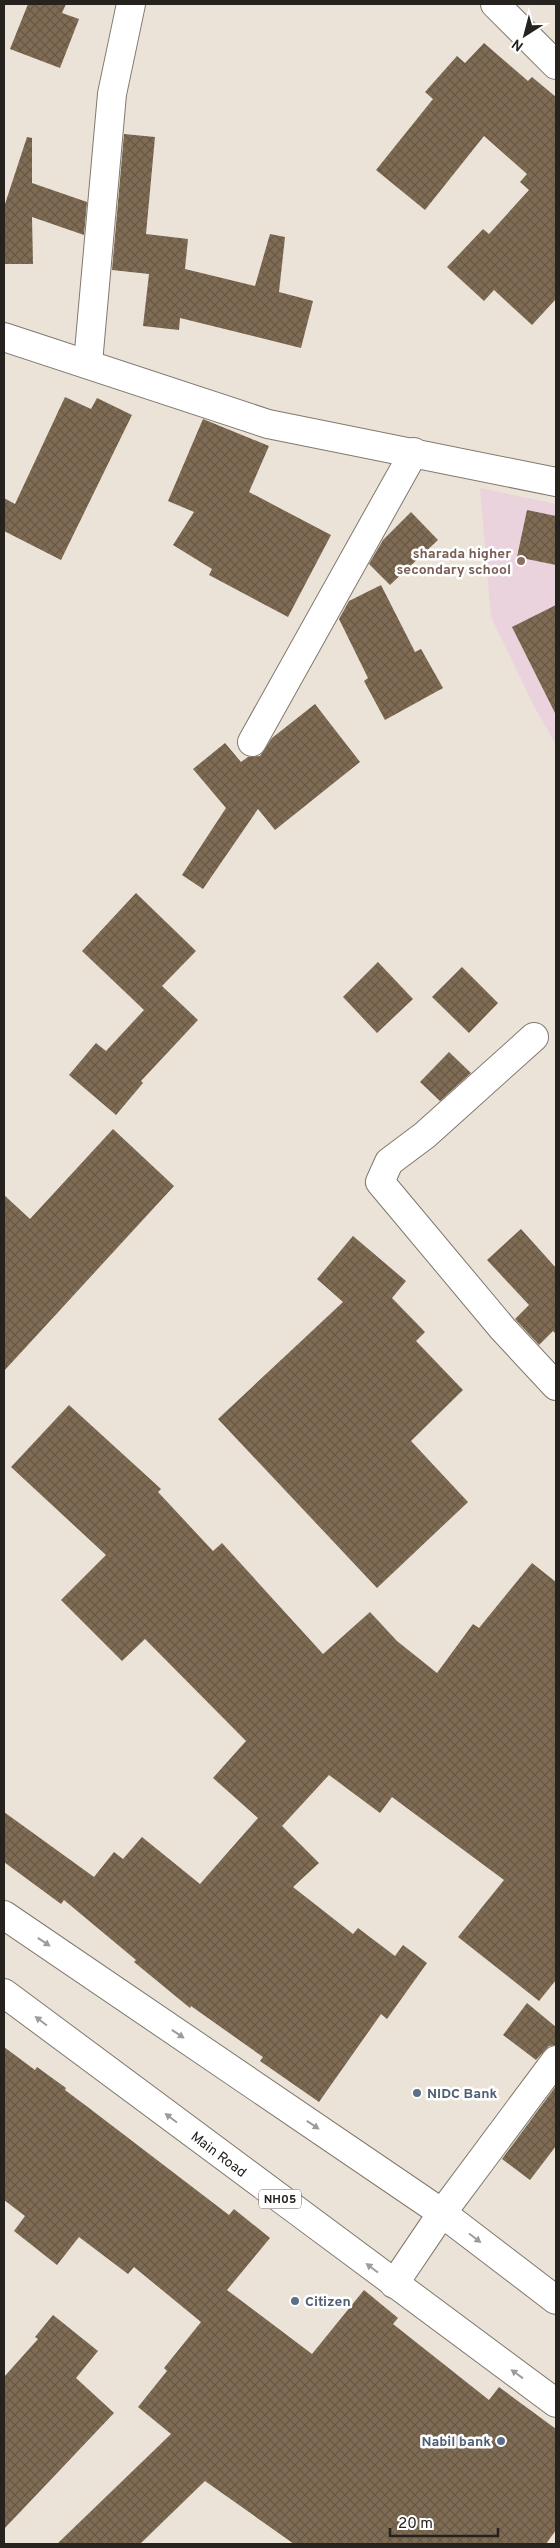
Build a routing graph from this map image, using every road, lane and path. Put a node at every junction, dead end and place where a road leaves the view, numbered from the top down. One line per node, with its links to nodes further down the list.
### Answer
1 (131, 4): 5 (street)
2 (495, 4): 3 (street)
3 (556, 65)
4 (4, 337): 5 (street)
5 (88, 363): 6 (street)
6 (414, 452): 7 (street); 8 (street)
7 (556, 482)
8 (252, 742)
9 (534, 1037): 10 (street)
10 (556, 1386)
11 (4, 1915): 14 (street, one-way to 14)
12 (4, 1993): 15 (street, Main Road / NH05, one-way to 12)
13 (556, 2060): 14 (street)
14 (442, 2213): 15 (street); 16 (street, one-way to 16)
15 (394, 2284): 17 (street, Main Road / NH05, one-way to 15)
16 (556, 2300)
17 (556, 2403)

